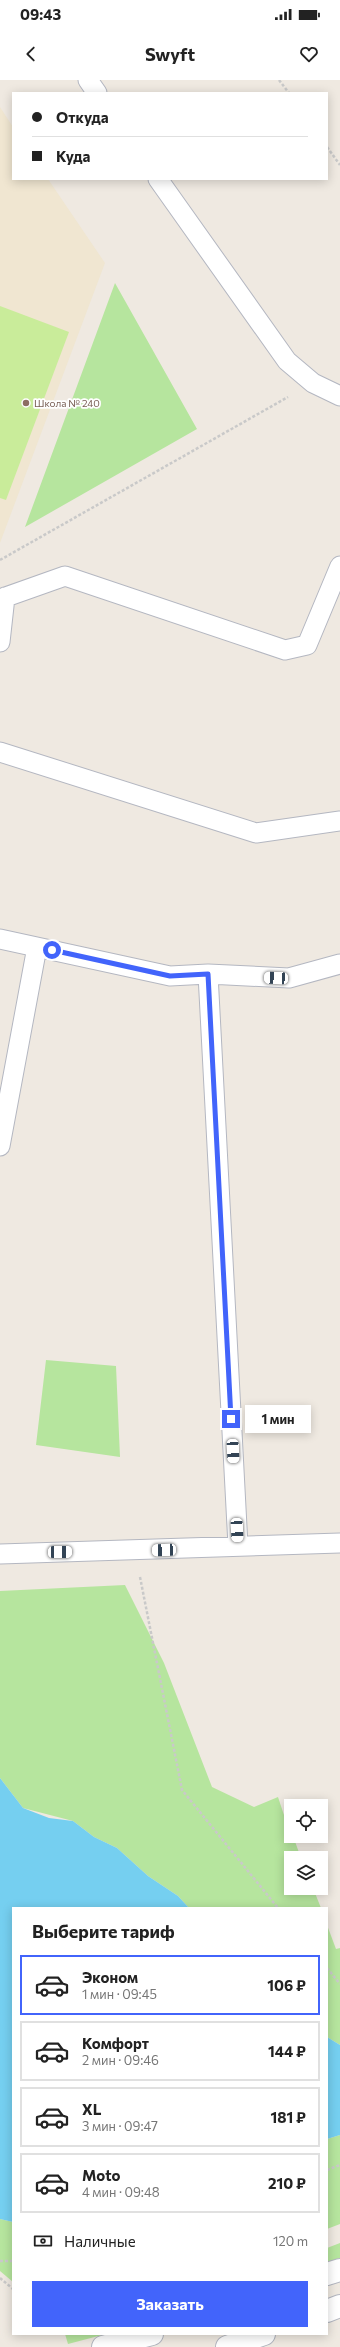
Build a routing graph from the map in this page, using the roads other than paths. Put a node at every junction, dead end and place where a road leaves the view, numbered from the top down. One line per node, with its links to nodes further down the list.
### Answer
1 (88, 80): 2 (lane)
2 (96, 92)
3 (159, 180): 4 (lane)
4 (340, 396)
5 (340, 566): 6 (lane)
6 (2, 598): 7 (lane)
7 (0, 642)
8 (0, 752): 9 (lane)
9 (340, 820)
10 (0, 939): 11 (lane)
11 (37, 947): 13 (lane); 14 (lane)
12 (340, 964): 13 (lane)
13 (208, 974): 16 (lane)
14 (0, 1146)
15 (340, 1543): 16 (lane)
16 (238, 1546): 17 (lane)
17 (0, 1554)
18 (340, 2270): 19 (street)
19 (328, 2274)
20 (340, 2306): 21 (street)
21 (328, 2311)
22 (148, 2335): 24 (street)
23 (261, 2335): 25 (street)
24 (103, 2347)
25 (227, 2347)

